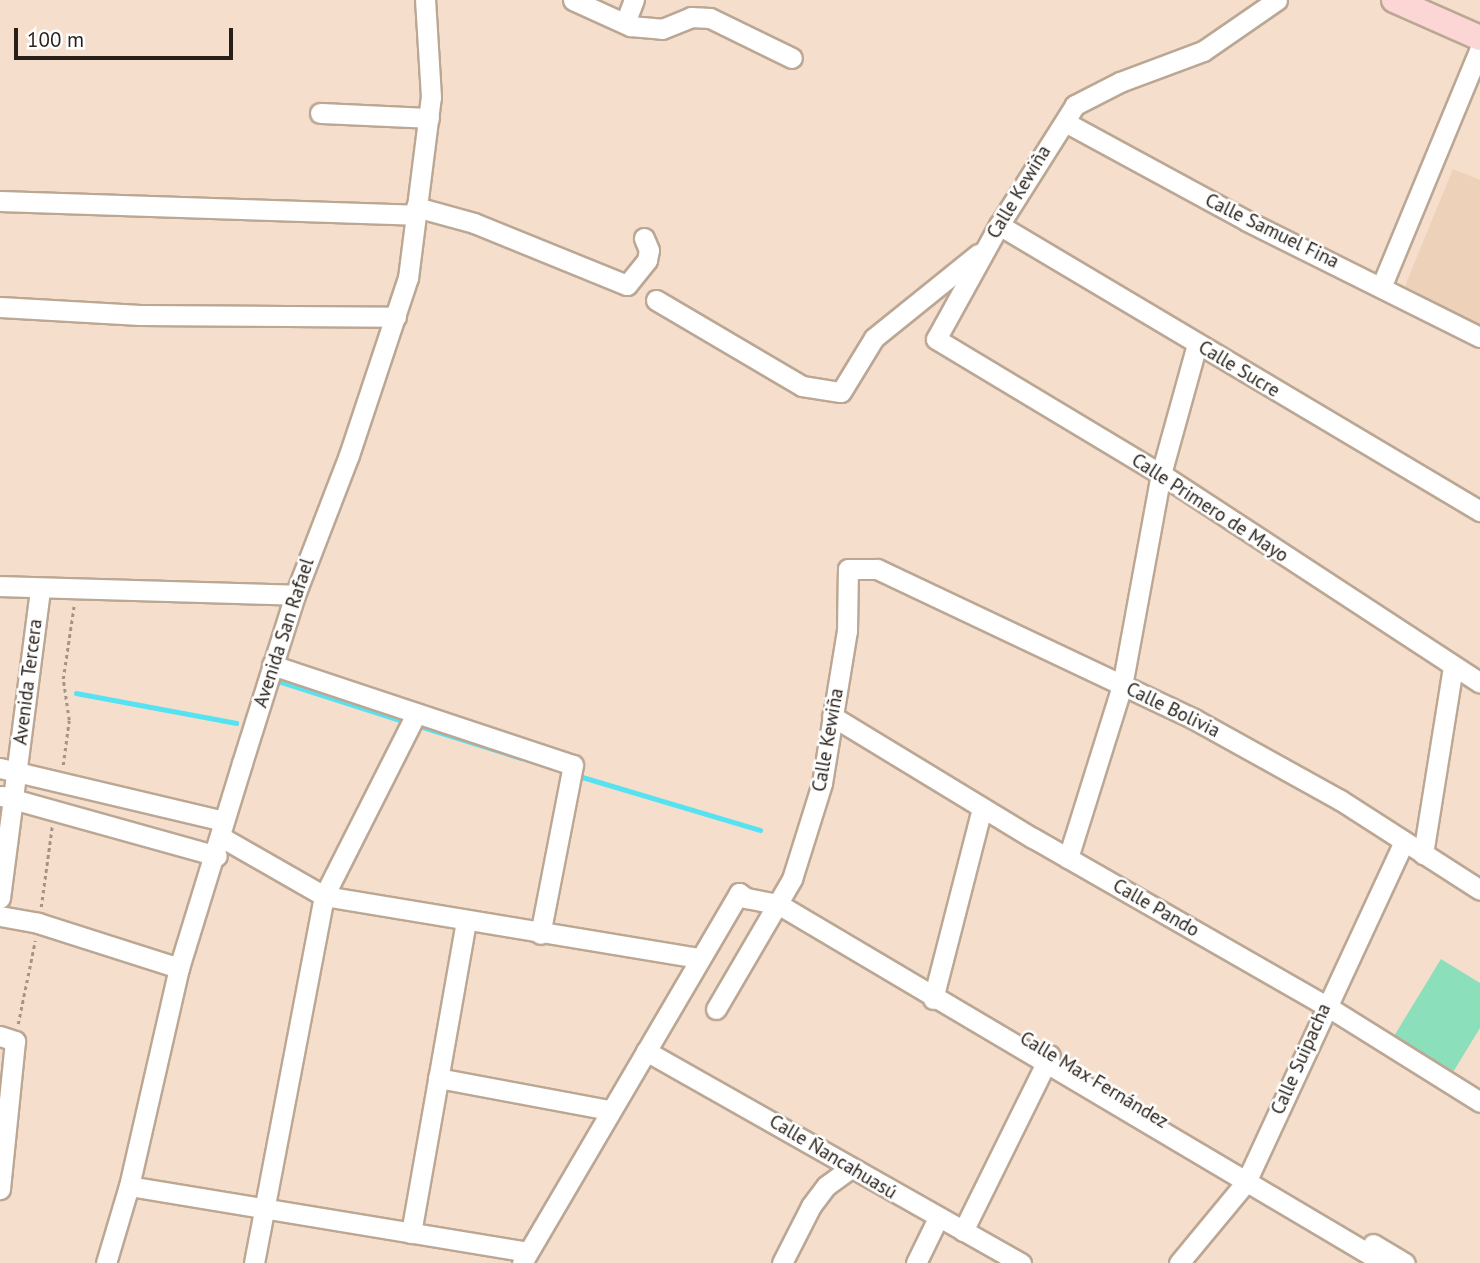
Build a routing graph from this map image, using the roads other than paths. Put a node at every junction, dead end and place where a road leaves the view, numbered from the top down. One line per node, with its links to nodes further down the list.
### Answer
1 (425, 0): 11 (street, Avenida San Rafael)
2 (573, 0): 6 (street)
3 (634, 0): 6 (street)
4 (1277, 0): 12 (street, Calle Kewiña)
5 (1394, 0): 7 (main road)
6 (625, 23): 9 (street)
7 (1480, 38)
8 (1480, 48): 18 (street)
9 (792, 58)
10 (320, 113): 11 (street)
11 (429, 118): 14 (street, Avenida San Rafael)
12 (1065, 122): 15 (street, Calle Kewiña); 18 (street, Calle Samuel Fina)
13 (0, 201): 14 (street)
14 (416, 211): 16 (street); 21 (street, Avenida San Rafael)
15 (999, 225): 17 (street, Calle Kewiña); 24 (street, Calle Sucre)
16 (643, 238)
17 (985, 250): 19 (street); 23 (street, Calle Kewiña)
18 (1382, 285): 22 (street, Calle Samuel Fina)
19 (656, 300)
20 (0, 307): 21 (street)
21 (396, 317): 30 (street, Avenida San Rafael)
22 (1480, 337)
23 (936, 339): 25 (street, Calle Primero de Mayo)
24 (1197, 344): 25 (street); 26 (street, Calle Sucre)
25 (1161, 474): 32 (street, Calle Primero de Mayo); 34 (street)
26 (1480, 511)
27 (849, 569): 34 (street, Calle Bolivia); 36 (street, Calle Kewiña)
28 (0, 586): 29 (street)
29 (40, 590): 30 (street); 37 (street, Avenida Tercera)
30 (295, 595): 31 (street, Avenida San Rafael)
31 (272, 666): 35 (street); 40 (street, Avenida San Rafael)
32 (1453, 666): 33 (street, Calle Primero de Mayo); 42 (street)
33 (1480, 683)
34 (1122, 686): 41 (street, Calle Bolivia); 43 (street)
35 (416, 714): 45 (street); 50 (street)
36 (832, 716): 39 (street, Calle Pando); 47 (street, Calle Kewiña)
37 (8, 770): 38 (street, Avenida Tercera); 40 (street)
38 (7, 797): 40 (street); 46 (street, Avenida Tercera)
39 (982, 808): 43 (street, Calle Pando); 53 (street)
40 (221, 838): 45 (street); 52 (street, Avenida San Rafael)
41 (1404, 842): 42 (street, Calle Bolivia); 54 (street, Calle Suipacha)
42 (1423, 854): 44 (street, Calle Bolivia)
43 (1068, 858): 54 (street, Calle Pando)
44 (1480, 890)
45 (324, 895): 49 (street); 66 (street)
46 (0, 898)
47 (781, 899): 51 (street, Calle Max Fernández); 53 (street, Calle Max Fernández); 55 (street, Calle Kewiña)
48 (0, 916): 52 (street)
49 (466, 920): 50 (street); 59 (street)
50 (540, 933): 51 (street)
51 (699, 958): 57 (street)
52 (179, 968): 64 (street, Avenida San Rafael)
53 (935, 992): 58 (street, Calle Max Fernández)
54 (1325, 1005): 60 (street, Calle Pando); 63 (street, Calle Suipacha)
55 (716, 1009)
56 (7, 1038): 65 (street)
57 (646, 1051): 61 (street); 62 (street, Calle Ñancahuasú)
58 (1047, 1060): 63 (street, Calle Max Fernández); 68 (street)
59 (438, 1078): 61 (street); 69 (street)
60 (1480, 1102)
61 (609, 1110): 70 (street)
62 (850, 1168): 67 (street, Calle Ñancahuasú); 73 (street)
63 (1248, 1177): 76 (street, Calle Suipacha); 77 (street, Calle Max Fernández); 78 (street, Calle Max Fernández)
64 (129, 1186): 66 (street); 71 (street, Avenida San Rafael)
65 (0, 1189)
66 (264, 1209): 69 (street); 72 (street)
67 (937, 1220): 68 (street, Calle Ñancahuasú); 74 (street)
68 (963, 1231): 75 (street, Calle Ñancahuasú)
69 (411, 1233): 70 (street)
70 (525, 1258)
71 (106, 1263)
72 (254, 1263)
73 (782, 1263)
74 (916, 1263)
75 (1021, 1263)
76 (1179, 1263)
77 (1384, 1263)
78 (1405, 1263)

